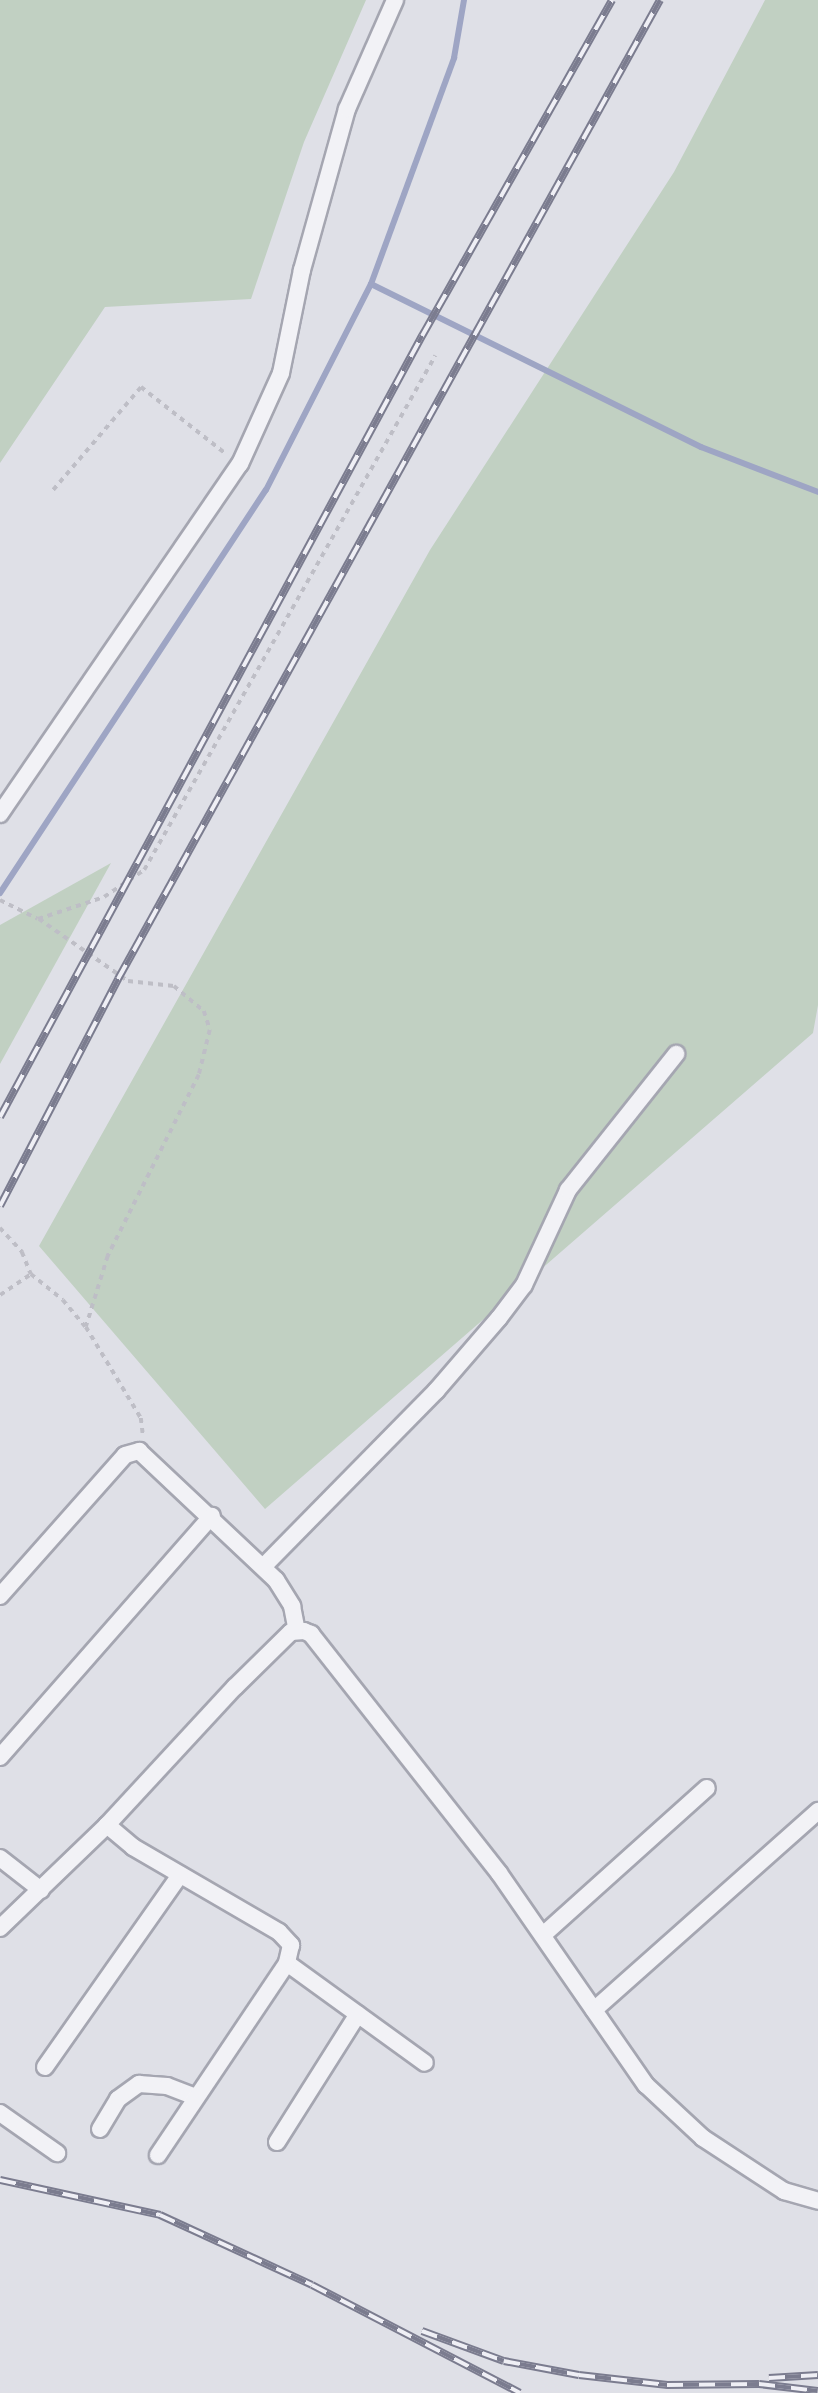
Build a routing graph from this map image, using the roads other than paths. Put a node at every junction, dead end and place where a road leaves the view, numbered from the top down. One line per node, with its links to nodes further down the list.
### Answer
1 (395, 0): 2 (street)
2 (0, 814)
3 (676, 1054): 5 (street)
4 (212, 1516): 5 (street); 6 (street); 8 (street)
5 (263, 1567): 7 (street)
6 (0, 1596)
7 (297, 1631): 11 (street); 16 (street)
8 (0, 1757)
9 (708, 1788): 16 (street)
10 (818, 1811): 18 (street)
11 (107, 1825): 13 (street); 14 (street)
12 (0, 1858): 14 (street)
13 (180, 1875): 17 (street); 21 (street)
14 (41, 1890): 15 (street)
15 (0, 1928)
16 (543, 1935): 18 (street)
17 (287, 1963): 19 (street); 22 (street)
18 (594, 2010): 28 (street)
19 (358, 2014): 20 (street); 25 (street)
20 (425, 2063)
21 (45, 2067)
22 (195, 2097): 24 (street); 27 (street)
23 (0, 2113): 26 (street)
24 (100, 2129)
25 (276, 2142)
26 (57, 2153)
27 (158, 2155)
28 (818, 2201)

